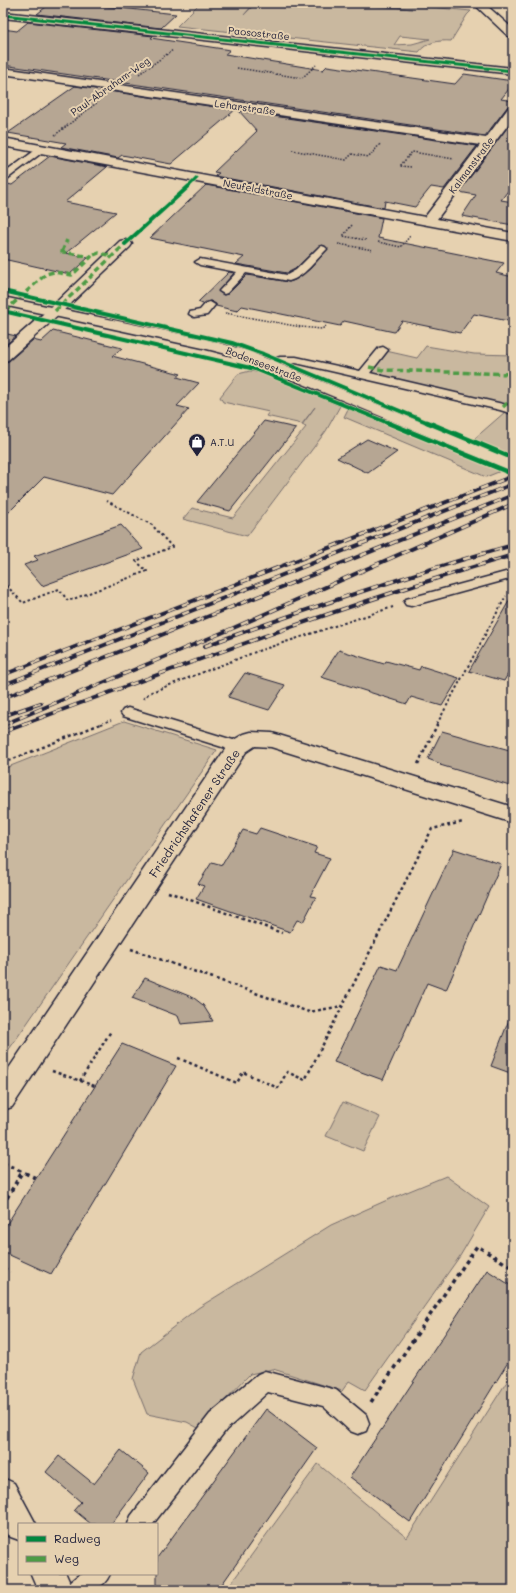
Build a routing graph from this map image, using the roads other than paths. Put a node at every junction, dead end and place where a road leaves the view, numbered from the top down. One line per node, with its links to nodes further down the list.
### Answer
1 (478, 3): 4 (street)
2 (3, 15): 7 (street, Paosostraße)
3 (513, 23): 4 (street)
4 (501, 24): 5 (street)
5 (513, 35)
6 (3, 71): 10 (street, Leharstraße)
7 (513, 71)
8 (513, 110): 10 (street, Kalmanstraße)
9 (3, 142): 11 (street, Neufeldstraße)
10 (488, 142): 13 (street, Kalmanstraße)
11 (39, 149): 12 (lane); 13 (street, Neufeldstraße)
12 (4, 177)
13 (429, 221): 14 (street, Neufeldstraße)
14 (513, 237)
15 (125, 244): 21 (street)
16 (322, 249): 18 (lane)
17 (200, 262): 18 (lane)
18 (243, 271): 19 (lane)
19 (224, 290)
20 (3, 300): 21 (street, Bodenseestraße)
21 (55, 311): 23 (street); 24 (street, Bodenseestraße)
22 (383, 350): 25 (lane)
23 (3, 357)
24 (268, 364): 25 (lane); 27 (street, Bodenseestraße)
25 (362, 376): 26 (lane)
26 (513, 411)
27 (513, 466)
28 (513, 574): 29 (lane)
29 (411, 602)
30 (128, 713): 31 (lane)
31 (238, 747): 32 (street, Friedrichshafener Straße); 33 (street, Friedrichshafener Straße)
32 (513, 815)
33 (3, 1099)
34 (358, 1423): 37 (lane)
35 (3, 1494): 36 (street)
36 (19, 1523)
37 (140, 1523)
38 (48, 1575): 40 (street)
39 (98, 1575): 41 (lane)
40 (56, 1590)
41 (78, 1590)

